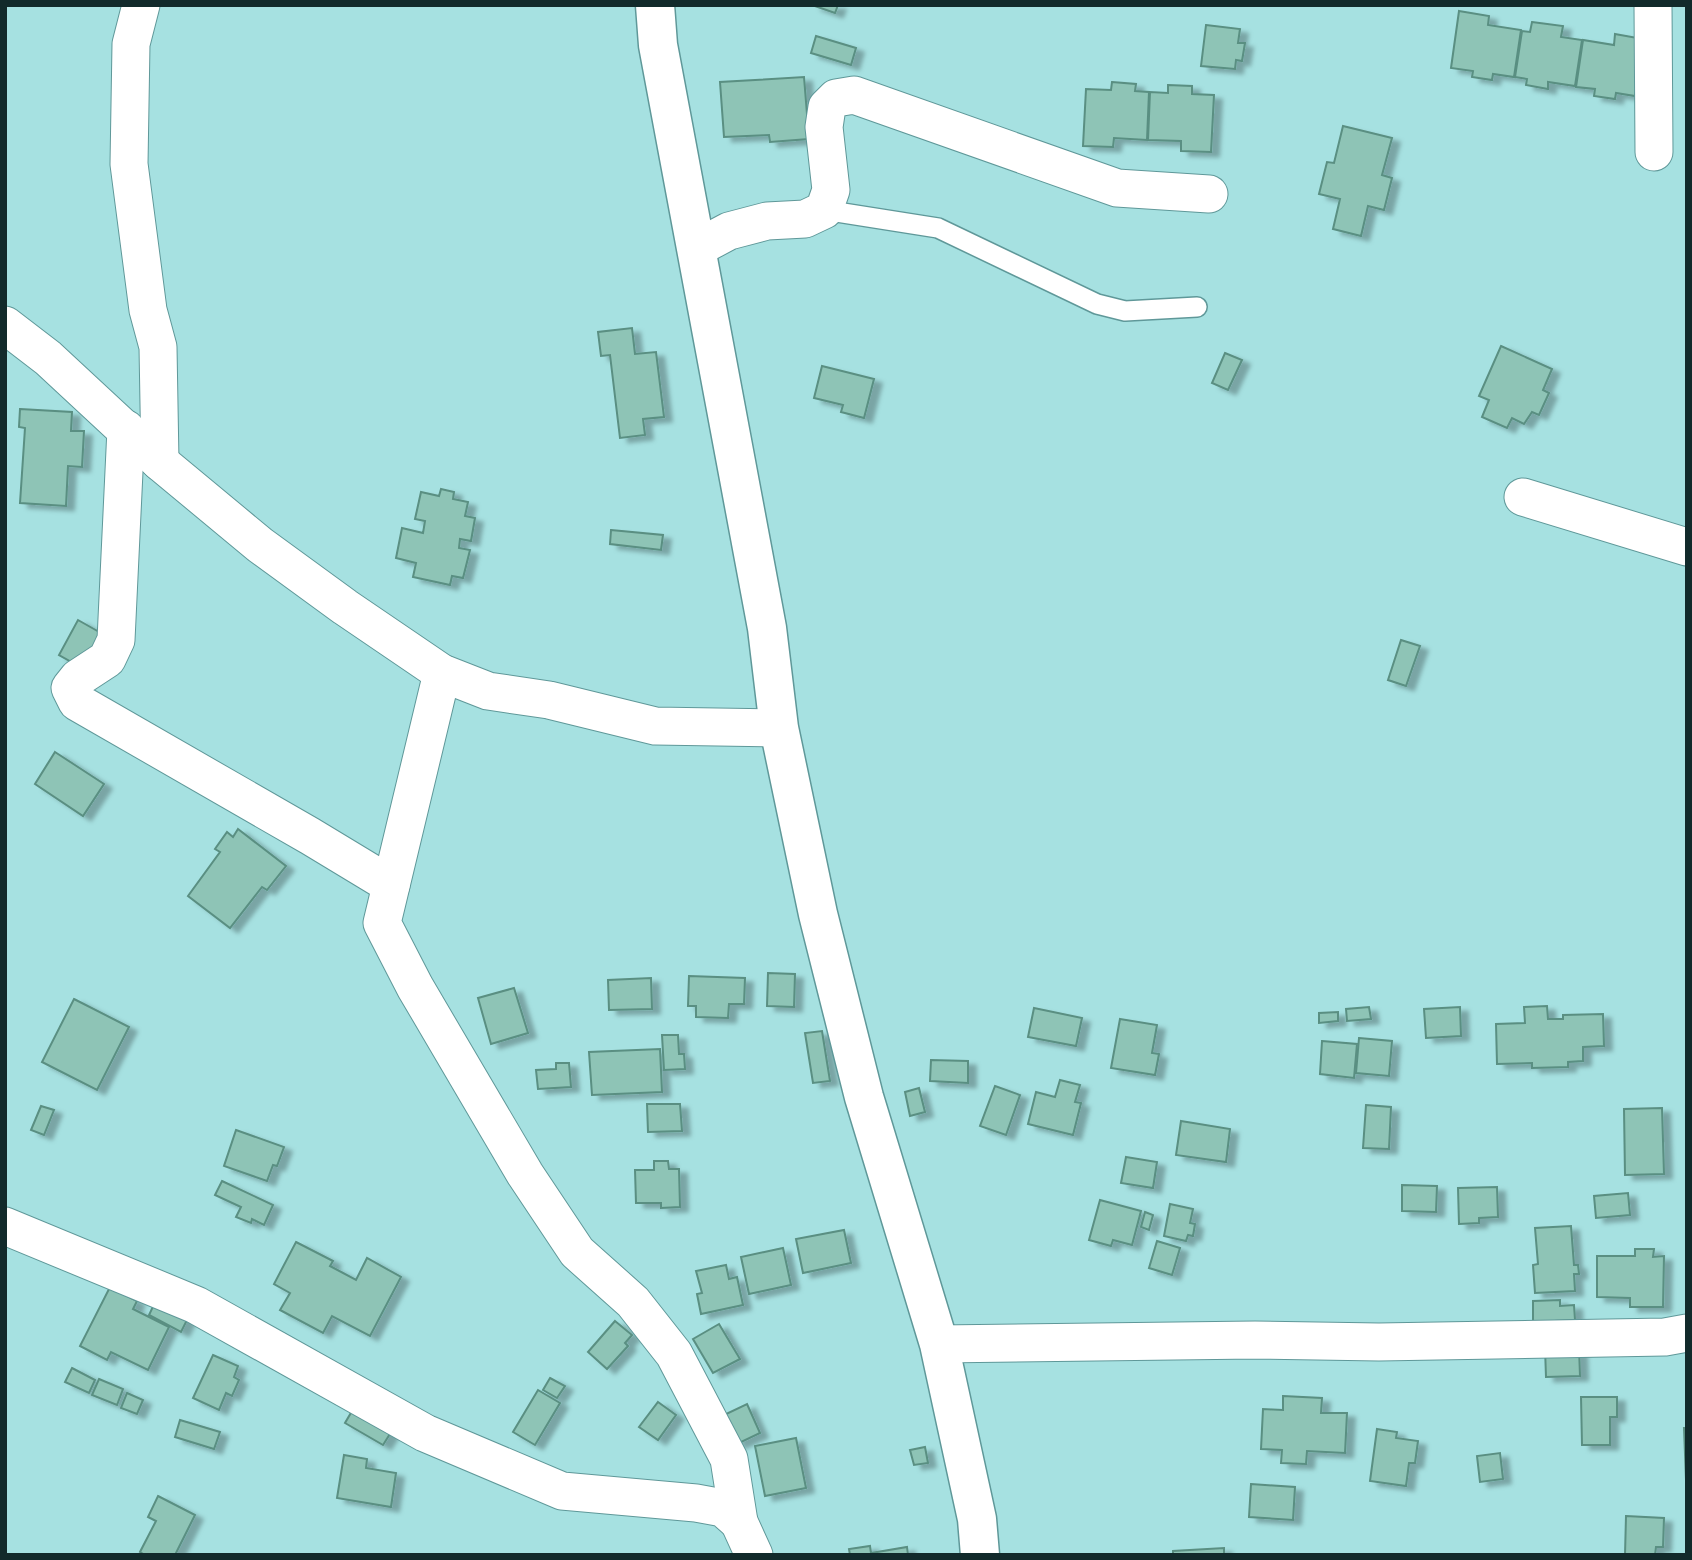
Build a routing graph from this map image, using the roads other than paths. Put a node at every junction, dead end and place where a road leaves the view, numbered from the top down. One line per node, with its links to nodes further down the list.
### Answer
1 (141, 5): 11 (street)
2 (654, 5): 7 (street)
3 (1653, 5): 4 (street)
4 (1654, 152)
5 (1209, 194): 6 (street)
6 (824, 210): 7 (street); 8 (lane)
7 (697, 248): 15 (street)
8 (1197, 307)
9 (5, 325): 10 (street)
10 (126, 429): 11 (street); 16 (street)
11 (160, 462): 14 (street)
12 (1523, 497): 13 (street)
13 (1687, 547)
14 (442, 673): 15 (street); 16 (street)
15 (779, 728): 19 (street)
16 (391, 885): 20 (street)
17 (5, 1226): 20 (street)
18 (1687, 1333): 19 (street)
19 (939, 1344): 22 (street)
20 (739, 1522): 21 (street)
21 (754, 1555)
22 (981, 1555)

